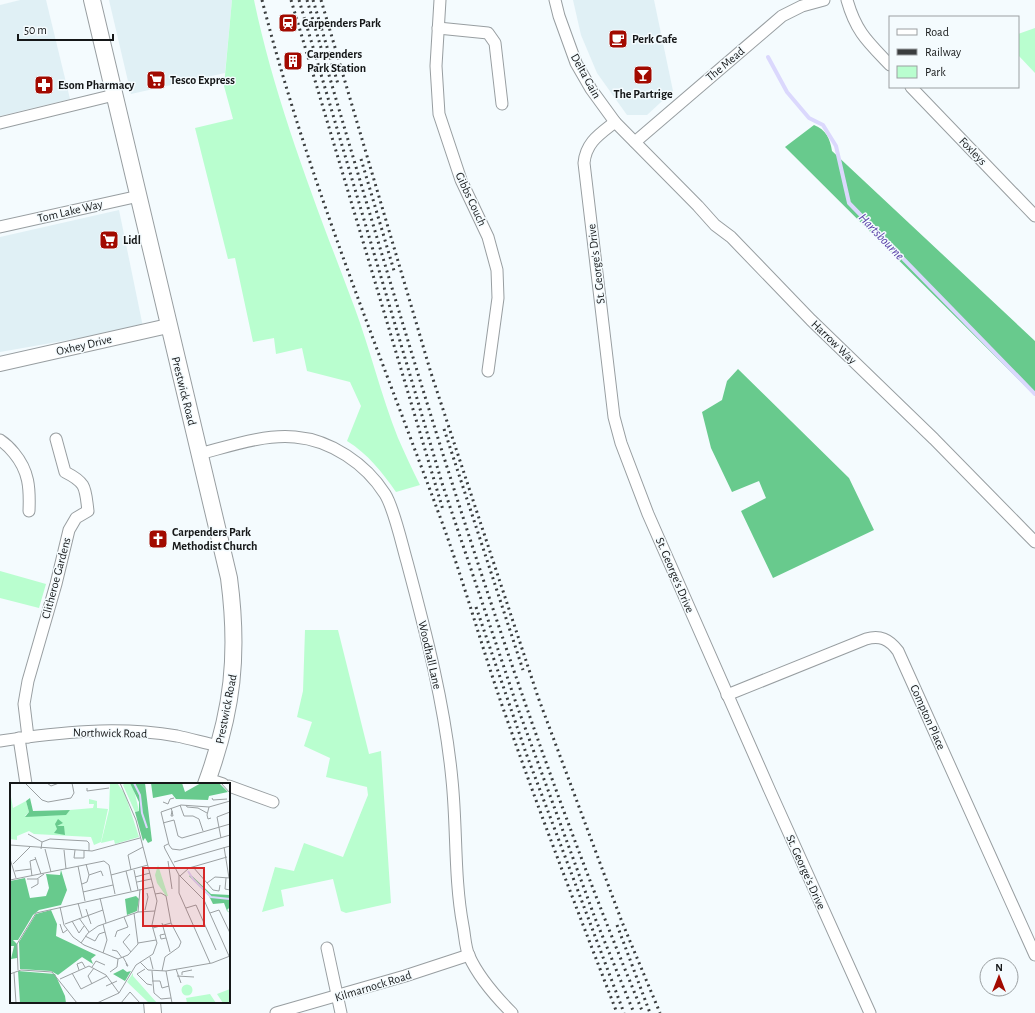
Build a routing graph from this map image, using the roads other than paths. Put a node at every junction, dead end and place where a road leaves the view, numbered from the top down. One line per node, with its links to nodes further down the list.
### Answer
1 (92, 0): 9 (main road, Prestwick Road)
2 (440, 0): 6 (street, Gibbs Couch)
3 (555, 0): 11 (street, Delta Gain)
4 (824, 0): 13 (street, The Mead)
5 (847, 0): 7 (street)
6 (438, 28): 10 (street); 19 (street, Gibbs Couch)
7 (889, 64)
8 (912, 88): 15 (street, Foxleys)
9 (114, 95): 12 (street); 14 (main road, Prestwick Road)
10 (502, 104)
11 (615, 122): 13 (street, Delta Gain); 25 (street, St. George's Drive)
12 (0, 123)
13 (634, 142): 24 (street, Harrow Way)
14 (139, 196): 16 (street, Tom Lake Way); 17 (main road, Prestwick Road)
15 (1035, 216)
16 (0, 227)
17 (168, 326): 18 (street, Oxhey Drive); 22 (main road, Prestwick Road)
18 (0, 364)
19 (488, 371)
20 (56, 439): 26 (street, Clitheroe Gardens)
21 (0, 440): 23 (street)
22 (199, 454): 28 (main road, Prestwick Road); 35 (street, Woodhall Lane)
23 (29, 511)
24 (1035, 542)
25 (727, 695): 36 (street, Compton Place); 43 (street, St. George's Drive)
26 (24, 737): 27 (street, Northwick Road); 28 (street, Northwick Road); 30 (street)
27 (0, 740)
28 (219, 746): 29 (main road, Prestwick Road)
29 (207, 781): 31 (street)
30 (26, 783)
31 (218, 783)
32 (230, 786): 33 (street)
33 (273, 802)
34 (327, 948): 37 (street)
35 (469, 955): 37 (street, Kilmarnock Road); 42 (street, Woodhall Lane)
36 (1035, 955)
37 (337, 997): 40 (street, Kilmarnock Road); 41 (street)
38 (152, 1003): 39 (main road)
39 (153, 1013)
40 (276, 1013)
41 (340, 1013)
42 (512, 1013)
43 (870, 1013)

